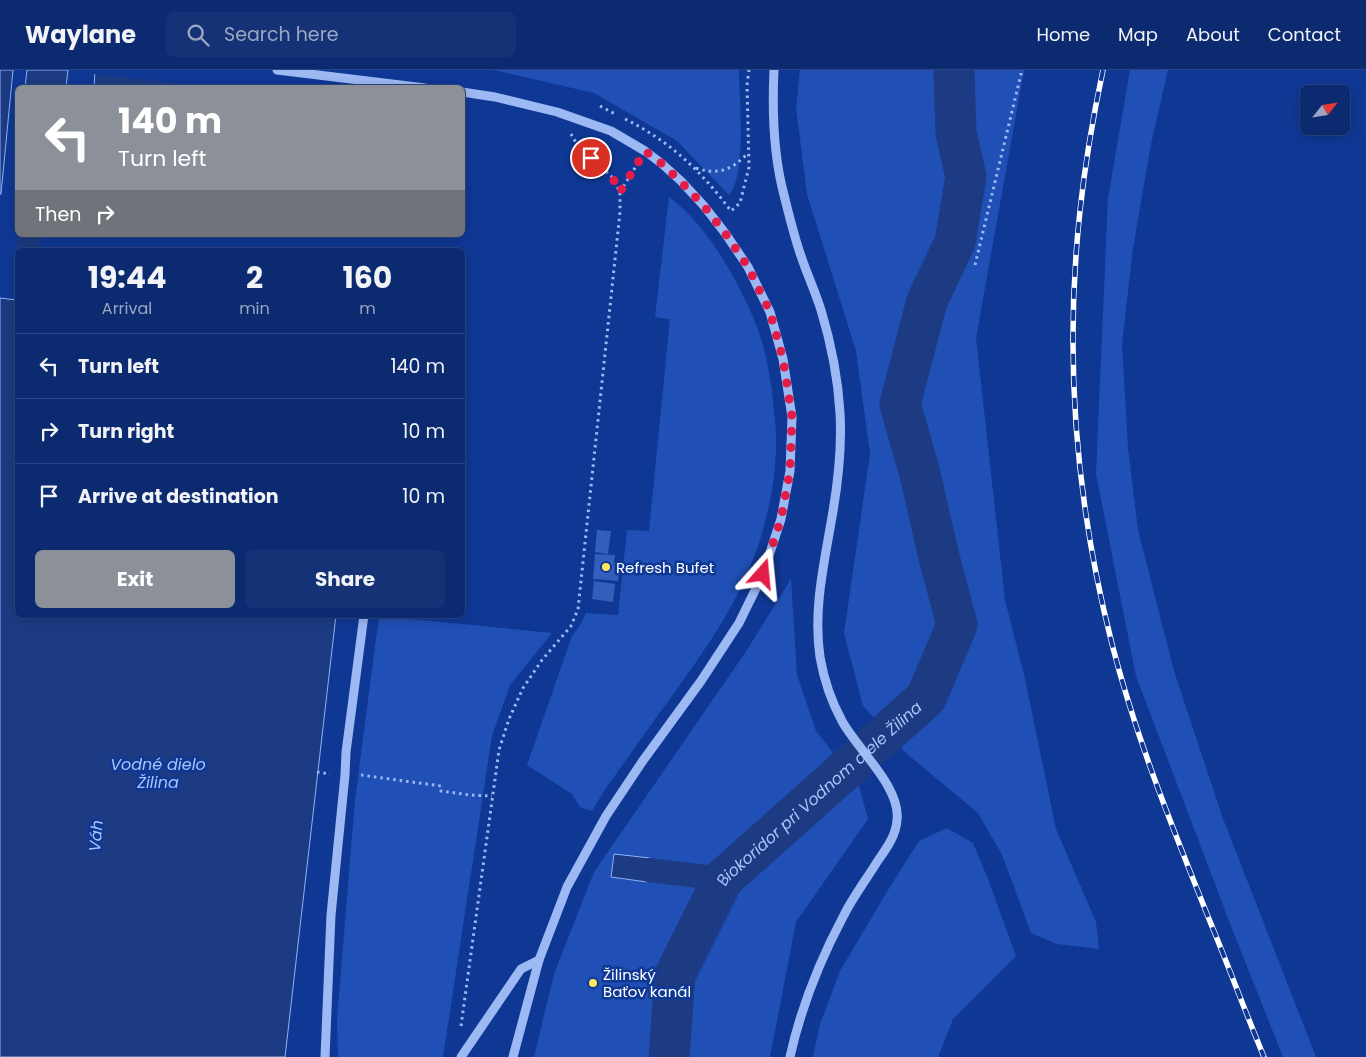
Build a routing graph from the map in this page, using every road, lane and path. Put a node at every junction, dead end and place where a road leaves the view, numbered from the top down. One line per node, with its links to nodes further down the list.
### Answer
1 (277, 70): 5 (street)
2 (749, 70): 9 (path)
3 (774, 70): 22 (street)
4 (1022, 70): 13 (path)
5 (400, 85)
6 (465, 92): 7 (street)
7 (557, 112): 8 (street); 11 (path)
8 (645, 151): 11 (path); 17 (street)
9 (749, 152): 10 (path); 12 (path)
10 (694, 168)
11 (620, 192): 16 (path)
12 (731, 212)
13 (975, 265)
14 (364, 618): 15 (street)
15 (345, 775): 16 (path); 19 (street)
16 (492, 796): 18 (path)
17 (539, 960): 20 (street); 21 (street)
18 (461, 1028)
19 (325, 1057)
20 (461, 1057)
21 (513, 1057)
22 (790, 1057)

